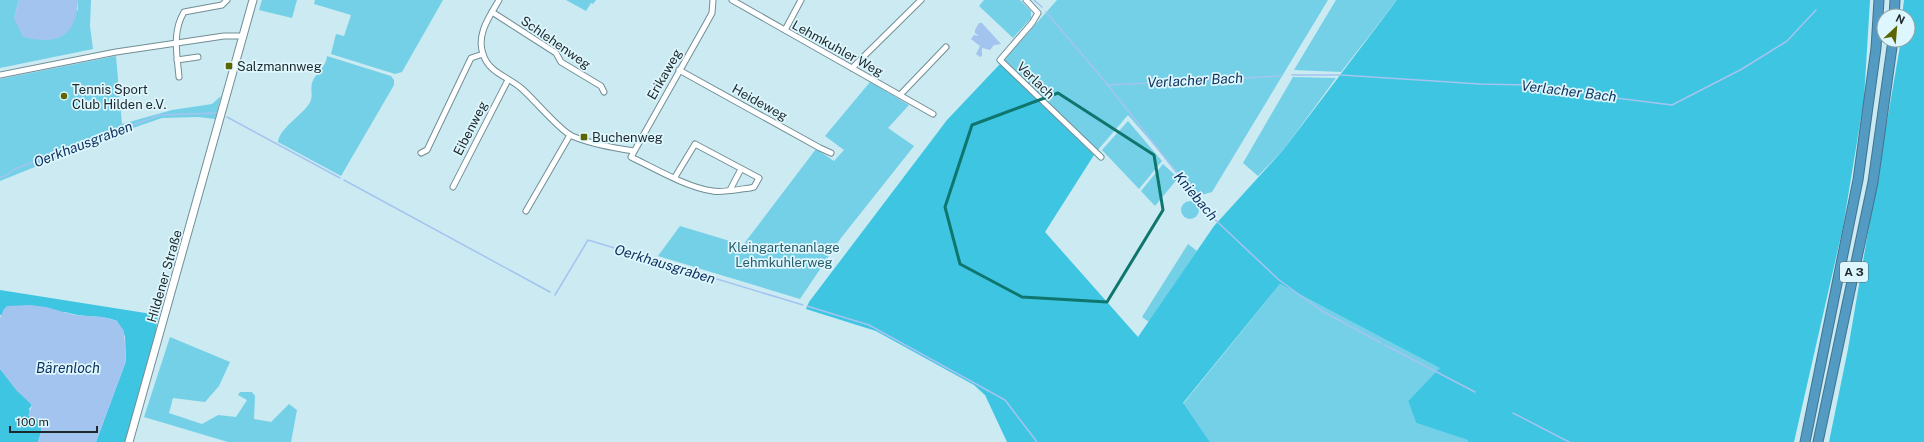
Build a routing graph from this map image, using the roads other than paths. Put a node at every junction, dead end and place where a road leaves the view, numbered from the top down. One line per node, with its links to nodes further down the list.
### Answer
1 (227, 0): 13 (street)
2 (253, 0): 12 (main road, Hildener Straße)
3 (499, 0): 10 (street)
4 (713, 0): 20 (street, Erikaweg)
5 (732, 0): 11 (street, Lehmkuhler Weg)
6 (801, 0): 11 (street)
7 (921, 0): 19 (street)
8 (1026, 0): 31 (street, Verlach)
9 (1879, 0): 38 (highway, A 3)
10 (492, 12): 16 (street); 24 (street, Schlehenweg)
11 (784, 30): 19 (street, Lehmkuhler Weg)
12 (242, 36): 13 (street); 37 (main road, Hildener Straße)
13 (175, 43): 18 (street); 21 (street)
14 (946, 47): 25 (street)
15 (1892, 48): 39 (highway, A 3)
16 (483, 54): 23 (street); 29 (street)
17 (198, 57): 18 (street)
18 (177, 60): 22 (street)
19 (852, 68): 25 (street, Lehmkuhler Weg)
20 (679, 70): 28 (street, Erikaweg); 30 (street, Heideweg)
21 (0, 75)
22 (179, 77)
23 (508, 80): 27 (street); 34 (street, Eibenweg)
24 (604, 92)
25 (900, 95): 26 (street, Lehmkuhler Weg)
26 (934, 114)
27 (570, 135): 28 (street); 36 (street)
28 (634, 151): 33 (street, Erikaweg)
29 (421, 153)
30 (832, 153)
31 (1101, 157)
32 (741, 169): 33 (street); 35 (street); 35 (street)
33 (675, 177): 35 (street)
34 (453, 187)
35 (730, 190)
36 (526, 211)
37 (129, 442)
38 (1805, 442)
39 (1818, 442)

